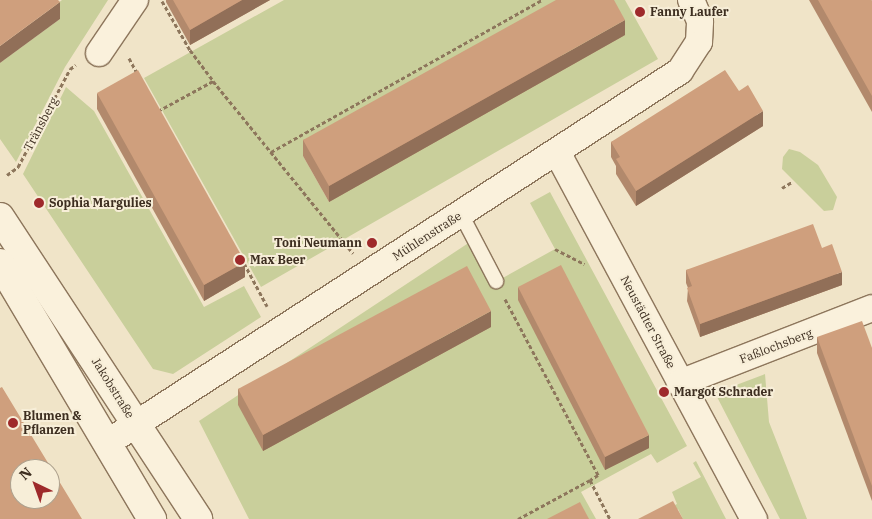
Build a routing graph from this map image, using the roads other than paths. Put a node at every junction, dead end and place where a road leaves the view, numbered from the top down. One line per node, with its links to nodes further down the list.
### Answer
1 (135, 0): 3 (street)
2 (691, 0): 4 (street, Mühlenstraße)
3 (99, 53)
4 (557, 152): 5 (street, Mühlenstraße); 10 (street, Neustädter Straße)
5 (461, 214): 8 (lane); 11 (street, Mühlenstraße)
6 (0, 217): 7 (street)
7 (8, 267): 11 (street, Jakobstraße); 12 (street)
8 (496, 282)
9 (872, 308): 10 (street, Faßlochsberg)
10 (680, 383): 15 (street, Neustädter Straße)
11 (136, 424): 12 (street, Mühlenstraße); 14 (street, Jakobstraße)
12 (107, 443): 13 (street)
13 (152, 519)
14 (198, 519)
15 (754, 519)

